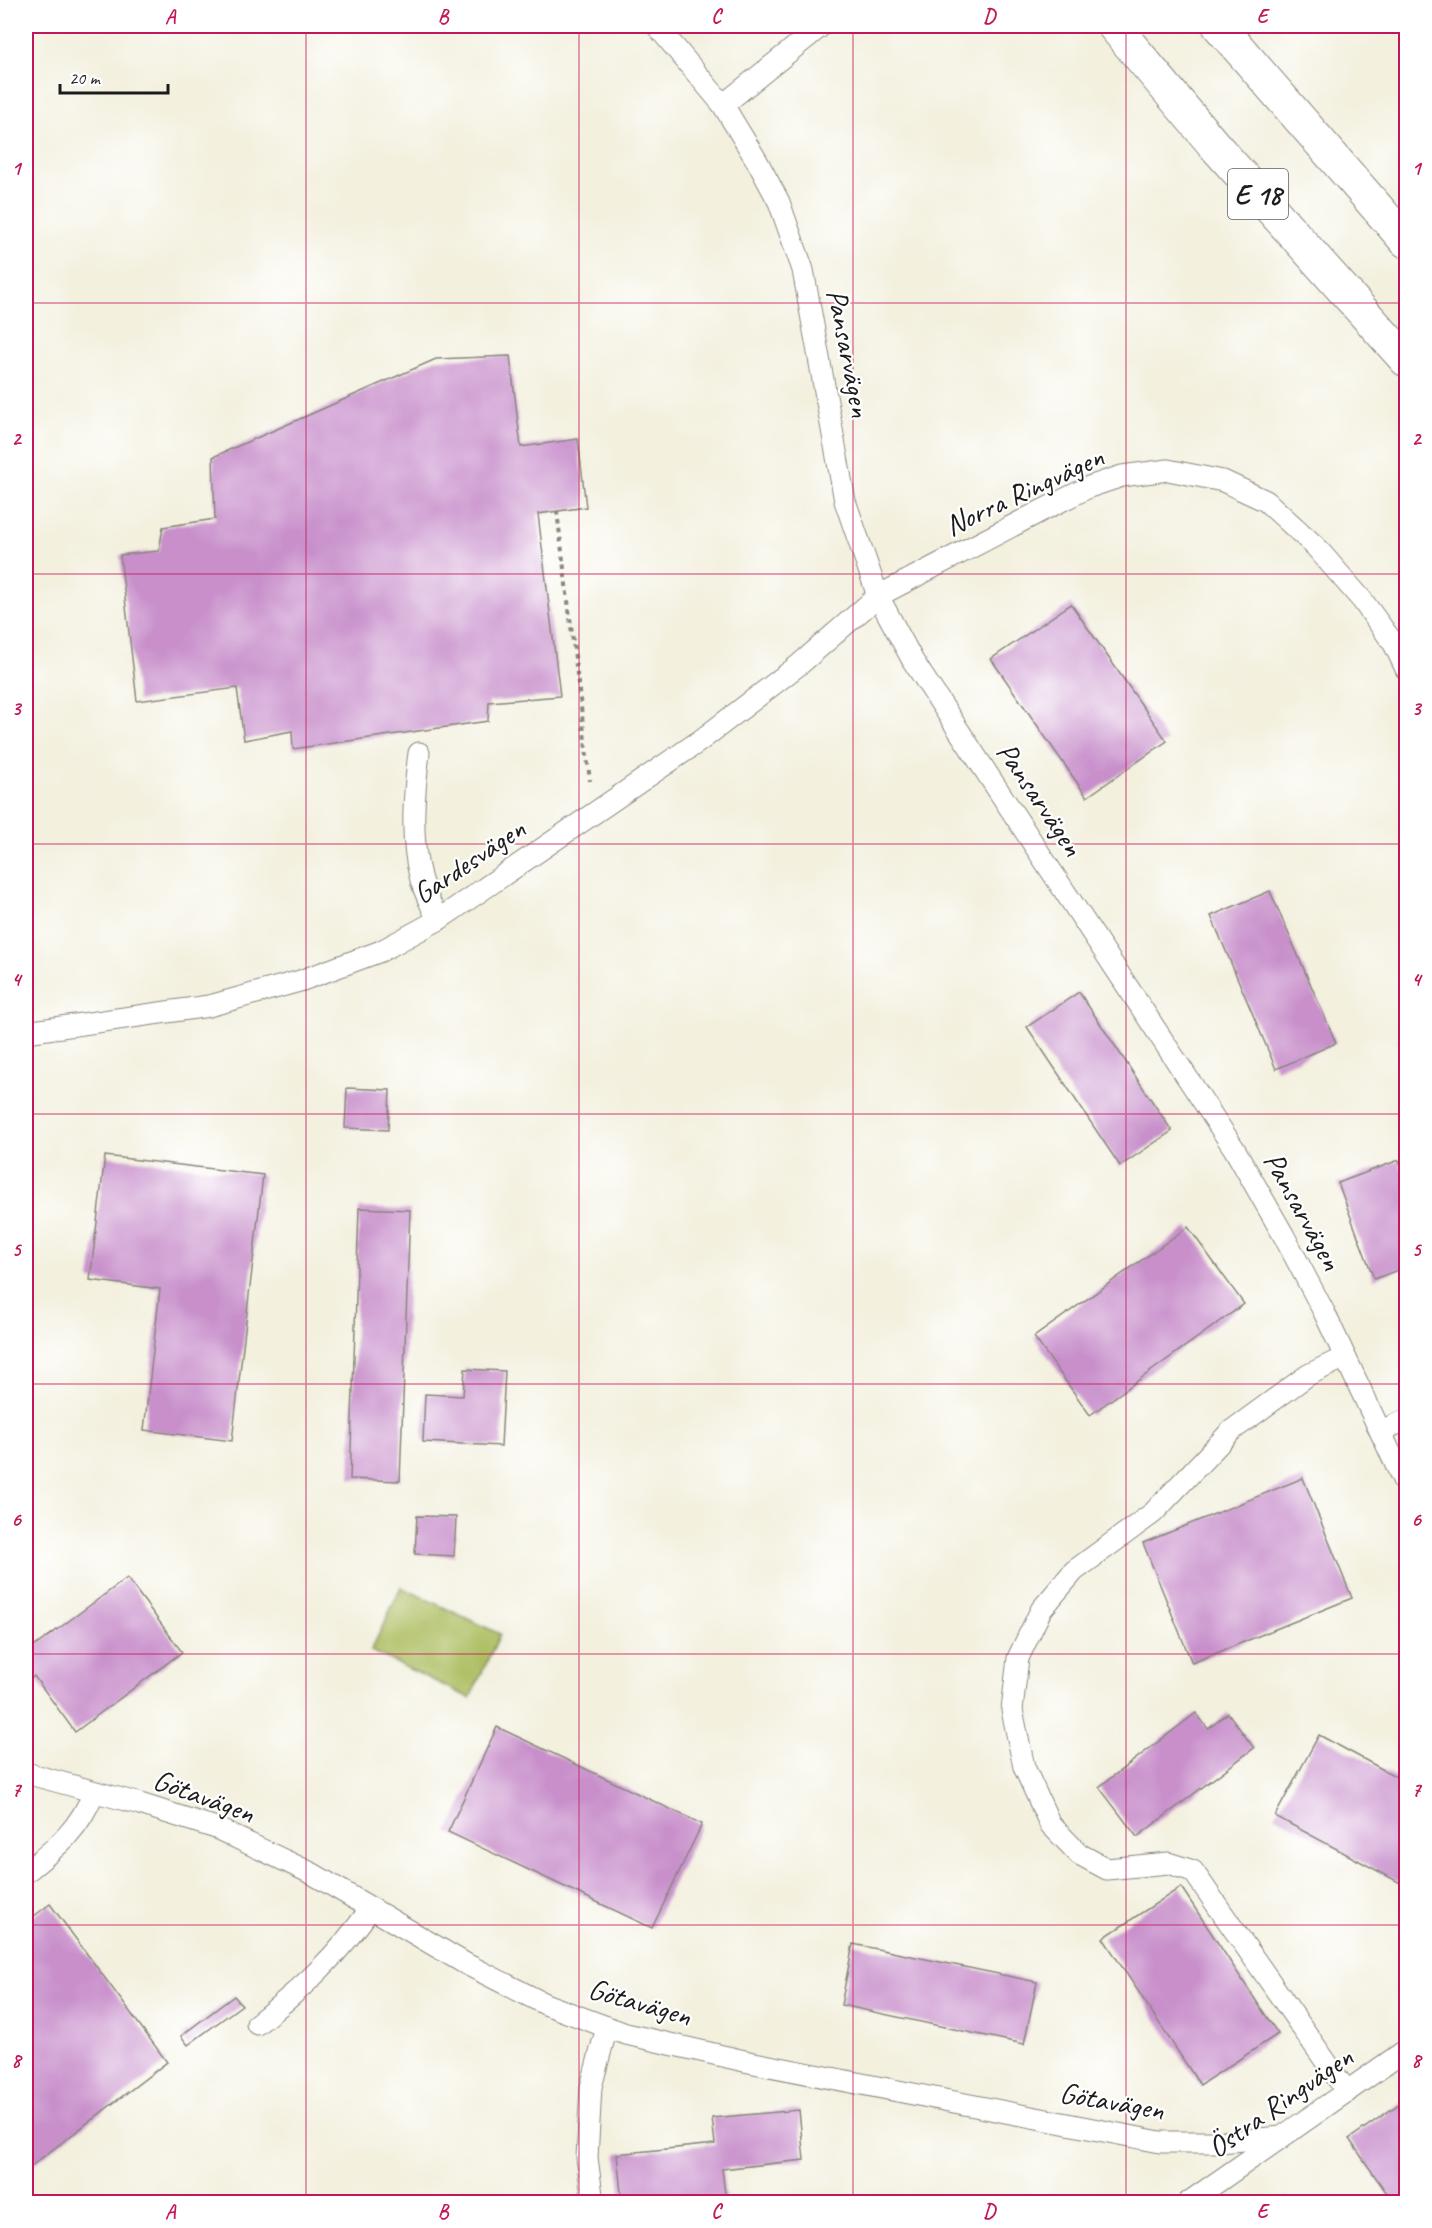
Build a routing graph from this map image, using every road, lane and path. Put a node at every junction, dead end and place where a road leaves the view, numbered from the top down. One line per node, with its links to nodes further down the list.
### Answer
1 (657, 26): 5 (lane, Pansarvägen)
2 (821, 26): 5 (lane)
3 (1114, 26): 7 (highway, E 18)
4 (1218, 26): 6 (highway, E 18)
5 (723, 105): 9 (lane, Pansarvägen)
6 (1407, 241)
7 (1407, 360)
8 (557, 511): 12 (path)
9 (878, 596): 10 (lane, Norra Ringvägen); 12 (lane, Gardesvägen); 15 (lane, Pansarvägen)
10 (1407, 669)
11 (419, 753): 13 (lane)
12 (594, 813): 13 (lane, Gardesvägen)
13 (438, 920): 14 (lane, Gardesvägen)
14 (26, 1032)
15 (1345, 1357): 17 (lane, Pansarvägen); 26 (lane)
16 (1407, 1420): 17 (lane)
17 (1381, 1431): 18 (lane, Pansarvägen)
18 (1407, 1486)
19 (26, 1773): 20 (lane, Götavägen)
20 (94, 1791): 21 (lane); 22 (lane, Götavägen)
21 (26, 1872)
22 (371, 1908): 23 (lane); 24 (lane, Götavägen)
23 (257, 2024)
24 (607, 2027): 27 (lane, Götavägen); 28 (lane)
25 (1407, 2050): 26 (lane, Östra Ringvägen)
26 (1347, 2092): 27 (lane, Östra Ringvägen)
27 (1282, 2137): 29 (lane, Östra Ringvägen)
28 (593, 2202)
29 (1189, 2202)

